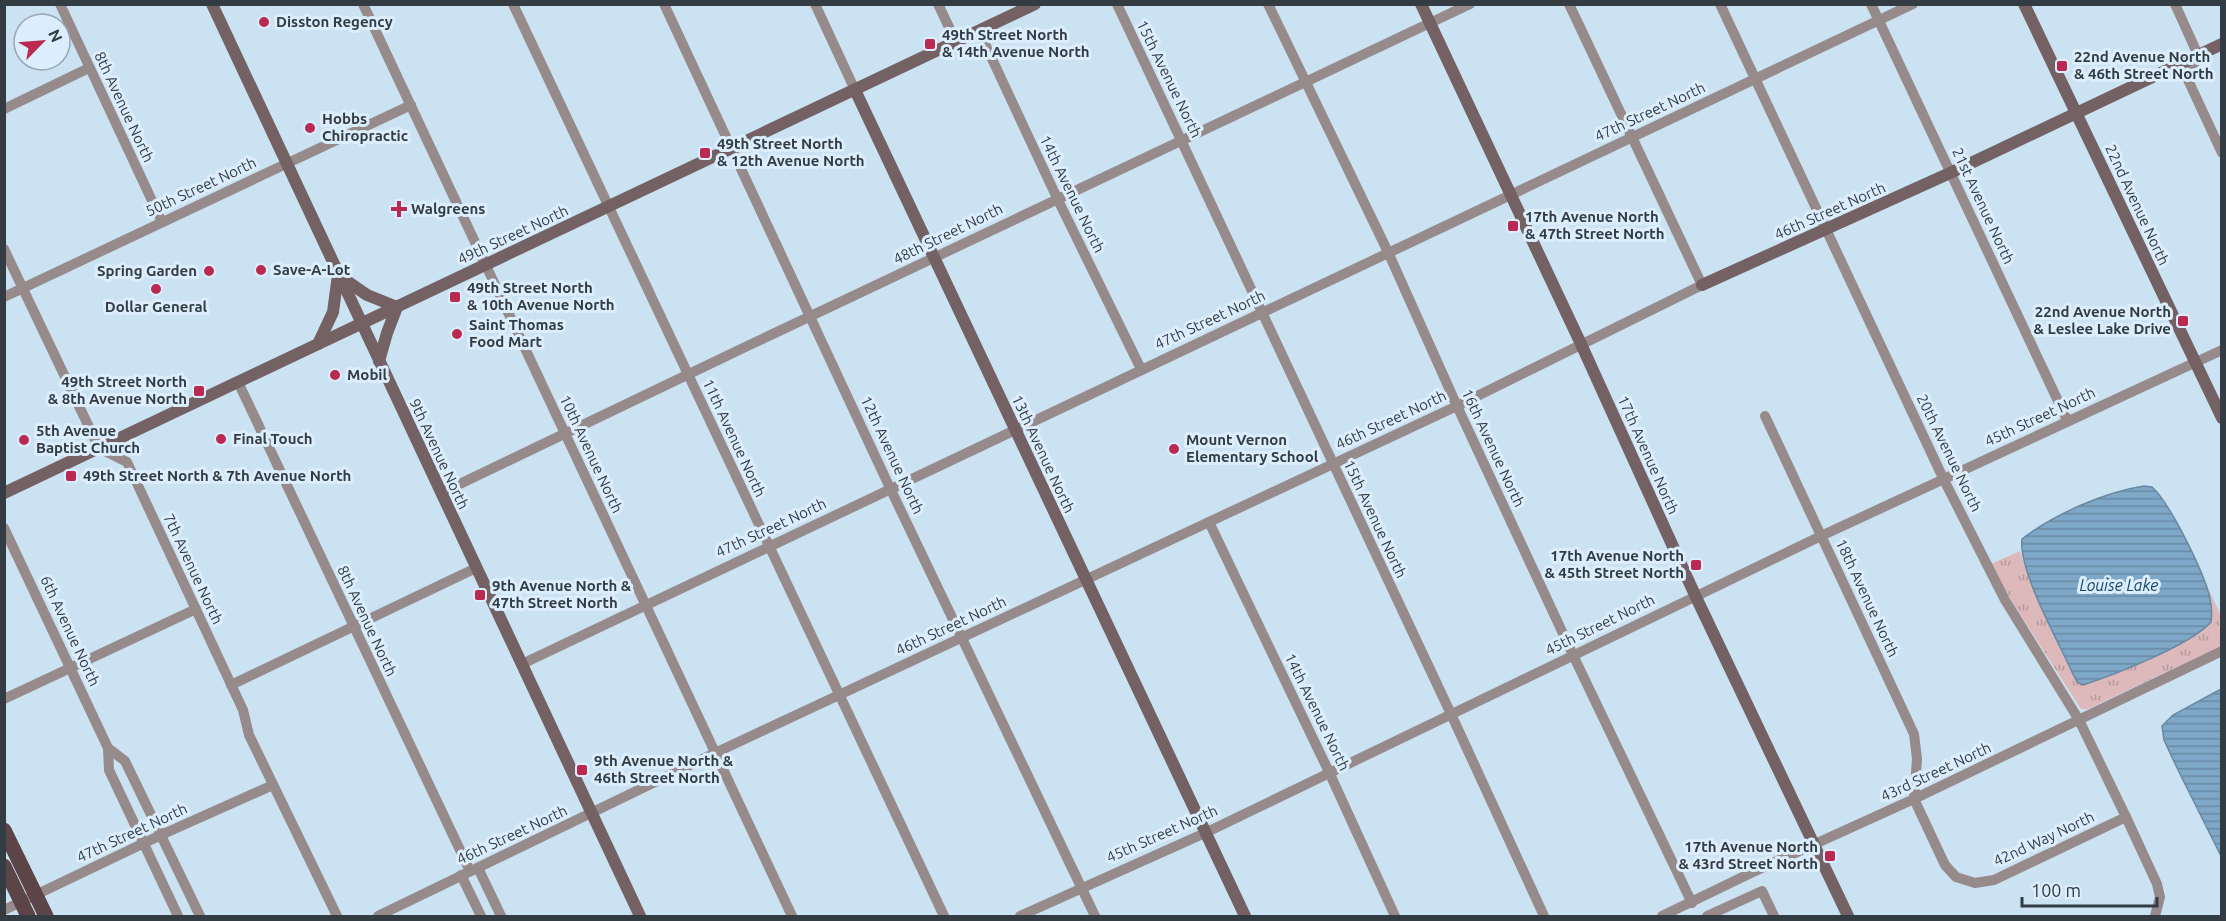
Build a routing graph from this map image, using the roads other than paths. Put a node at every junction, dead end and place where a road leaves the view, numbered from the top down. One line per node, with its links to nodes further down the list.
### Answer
1 (60, 4): 25 (street, 8th Avenue North)
2 (363, 4): 29 (street, 10th Avenue North)
3 (513, 4): 40 (street, 11th Avenue North)
4 (664, 4): 34 (street, 12th Avenue North)
5 (815, 4): 28 (street, 13th Avenue North)
6 (938, 4): 22 (street)
7 (1035, 4): 21 (street, 49th Street North)
8 (1117, 4): 33 (street, 15th Avenue North)
9 (1268, 4): 27 (street, 16th Avenue North)
10 (1421, 4): 20 (street, 17th Avenue North)
11 (1470, 4): 20 (street, 48th Street North)
12 (1569, 4): 32 (street)
13 (1720, 4): 26 (street, 20th Avenue North)
14 (1871, 4): 19 (street, 21st Avenue North)
15 (1912, 4): 19 (street, 47th Street North)
16 (2024, 4): 31 (street, 22nd Avenue North)
17 (2175, 4): 24 (street)
18 (213, 5): 36 (street, 9th Avenue North)
19 (1879, 21): 26 (street, 47th Street North); 37 (street, 21st Avenue North)
20 (1430, 23): 27 (street, 48th Street North); 38 (street, 17th Avenue North)
21 (979, 31): 22 (street, 49th Street North); 39 (street, 14th Avenue North)
22 (956, 42): 28 (street, 49th Street North)
23 (2222, 44): 24 (street, 46th Street North)
24 (2198, 55): 31 (street, 46th Street North); 35 (street)
25 (89, 68): 30 (street); 41 (street, 8th Avenue North)
26 (1755, 79): 32 (street, 47th Street North); 42 (street, 20th Avenue North)
27 (1305, 82): 33 (street, 48th Street North); 44 (street, 16th Avenue North)
28 (855, 90): 34 (street, 49th Street North); 45 (street, 13th Avenue North)
29 (411, 105): 36 (street, 50th Street North); 46 (street, 10th Avenue North)
30 (4, 109)
31 (2076, 114): 37 (street, 46th Street North); 59 (street, 22nd Avenue North)
32 (1632, 137): 38 (street, 47th Street North); 48 (street)
33 (1182, 140): 39 (street, 48th Street North); 52 (street, 15th Avenue North)
34 (731, 148): 40 (street, 49th Street North); 53 (street, 12th Avenue North)
35 (2222, 153)
36 (286, 165): 41 (street, 50th Street North); 47 (street, 9th Avenue North)
37 (1950, 173): 42 (street, 46th Street North); 66 (street, 21st Avenue North)
38 (1510, 195): 44 (street, 47th Street North); 56 (street, 17th Avenue North)
39 (1057, 198): 45 (street, 48th Street North); 60 (street, 14th Avenue North)
40 (610, 206): 46 (street, 49th Street North); 61 (street, 11th Avenue North)
41 (162, 222): 49 (street, 50th Street North)
42 (1827, 230): 48 (street, 46th Street North); 71 (street, 20th Avenue North)
43 (4, 249): 49 (street)
44 (1388, 252): 52 (street, 47th Street North); 63 (street, 16th Avenue North)
45 (933, 257): 53 (street, 48th Street North); 67 (street, 13th Avenue North)
46 (486, 265): 51 (street, 49th Street North); 68 (street, 10th Avenue North)
47 (338, 274): 51 (street); 54 (street, 9th Avenue North); 55 (street)
48 (1701, 285): 56 (street, 46th Street North)
49 (23, 289): 50 (street, 50th Street North); 69 (street)
50 (4, 297)
51 (397, 307): 54 (street, 49th Street North); 58 (street)
52 (1262, 312): 60 (street, 47th Street North); 70 (street, 15th Avenue North)
53 (811, 317): 61 (street, 48th Street North); 72 (street, 12th Avenue North)
54 (362, 324): 55 (street, 49th Street North); 58 (street, 9th Avenue North)
55 (318, 344): 62 (street, 49th Street North)
56 (1581, 344): 63 (street, 46th Street North); 81 (street, 17th Avenue North)
57 (2222, 350): 59 (street, 45th Street North)
58 (379, 361): 74 (street, 9th Avenue North)
59 (2195, 363): 65 (street, 22nd Avenue North); 66 (street, 45th Street North)
60 (1141, 369): 67 (street, 47th Street North)
61 (688, 375): 68 (street, 48th Street North); 78 (street, 11th Avenue North)
62 (238, 382): 69 (street, 49th Street North); 84 (street, 8th Avenue North)
63 (1457, 406): 70 (street, 46th Street North); 87 (street, 16th Avenue North)
64 (1765, 416): 77 (street, 18th Avenue North)
65 (2222, 418)
66 (2067, 420): 71 (street, 45th Street North)
67 (1015, 430): 72 (street, 47th Street North); 80 (street, 13th Avenue North)
68 (565, 434): 74 (street, 48th Street North); 82 (street, 10th Avenue North)
69 (99, 448): 73 (street, 49th Street North); 83 (street, 7th Avenue North)
70 (1333, 464): 75 (street, 46th Street North); 93 (street, 15th Avenue North)
71 (1944, 480): 77 (street, 45th Street North); 94 (street, 20th Avenue North)
72 (890, 488): 78 (street, 47th Street North); 85 (street, 12th Avenue North)
73 (4, 493)
74 (441, 493): 79 (street, 9th Avenue North)
75 (1209, 522): 80 (street, 46th Street North); 97 (street, 14th Avenue North)
76 (4, 528): 89 (street, 6th Avenue North)
77 (1821, 536): 81 (street, 45th Street North); 99 (street, 18th Avenue North)
78 (768, 546): 82 (street, 47th Street North); 91 (street, 11th Avenue North)
79 (476, 568): 84 (street); 88 (street, 9th Avenue North)
80 (1085, 580): 85 (street, 46th Street North); 103 (street, 13th Avenue North)
81 (1695, 595): 87 (street, 45th Street North); 106 (street, 17th Avenue North)
82 (645, 604): 88 (street, 47th Street North); 96 (street, 10th Avenue North)
83 (196, 609): 89 (street); 90 (street, 7th Avenue North)
84 (353, 628): 90 (street); 108 (street, 8th Avenue North)
85 (963, 637): 91 (street, 46th Street North); 109 (street, 12th Avenue North)
86 (2222, 651): 94 (street, 43rd Street North)
87 (1573, 655): 93 (street, 45th Street North); 112 (street, 16th Avenue North)
88 (522, 664): 100 (street, 9th Avenue North)
89 (71, 668): 92 (street); 95 (street, 6th Avenue North)
90 (231, 686): 98 (street, 7th Avenue North)
91 (839, 695): 96 (street, 46th Street North); 125 (street, 11th Avenue North)
92 (4, 699)
93 (1451, 714): 97 (street, 45th Street North); 130 (street, 15th Avenue North)
94 (2079, 720): 99 (street, 43rd Street North); 101 (street, 20th Avenue North)
95 (108, 747): 104 (street, 6th Avenue North); 105 (street, 6th Avenue North)
96 (715, 753): 100 (street, 46th Street North); 124 (street, 10th Avenue North)
97 (1329, 772): 103 (street, 45th Street North); 129 (street, 14th Avenue North)
98 (273, 785): 104 (street, 47th Street North); 119 (street, 7th Avenue North)
99 (1914, 799): 101 (street, 42nd Way North); 106 (street, 43rd Street North)
100 (592, 813): 108 (street, 46th Street North); 123 (street, 9th Avenue North)
101 (2126, 817): 114 (street, 20th Avenue North)
102 (4, 830): 110 (main road)
103 (1205, 833): 109 (street, 45th Street North); 128 (street, 13th Avenue North)
104 (161, 835): 105 (street, 47th Street North); 118 (street, 6th Avenue North)
105 (144, 843): 110 (street, 47th Street North); 117 (street, 6th Avenue North)
106 (1815, 845): 112 (street, 43rd Street North); 135 (street, 17th Avenue North)
107 (4, 866): 111 (main road)
108 (470, 872): 120 (street, 46th Street North); 121 (street, 8th Avenue North); 122 (street, 8th Avenue North)
109 (1082, 887): 126 (street, 45th Street North); 127 (street, 12th Avenue North)
110 (36, 895): 111 (street, 47th Street North); 116 (main road)
111 (21, 902): 113 (street, 47th Street North); 115 (main road)
112 (1689, 904): 131 (street, 43rd Street North); 132 (street, 16th Avenue North)
113 (4, 910)
114 (2157, 912)
115 (28, 916)
116 (46, 916)
117 (178, 916)
118 (200, 916)
119 (337, 916)
120 (378, 916)
121 (481, 916)
122 (501, 916)
123 (640, 916)
124 (792, 916)
125 (944, 916)
126 (1020, 916)
127 (1095, 916)
128 (1245, 916)
129 (1395, 916)
130 (1544, 916)
131 (1662, 916)
132 (1691, 916)
133 (1707, 916): 134 (street)
134 (1774, 916)
135 (1848, 916)

